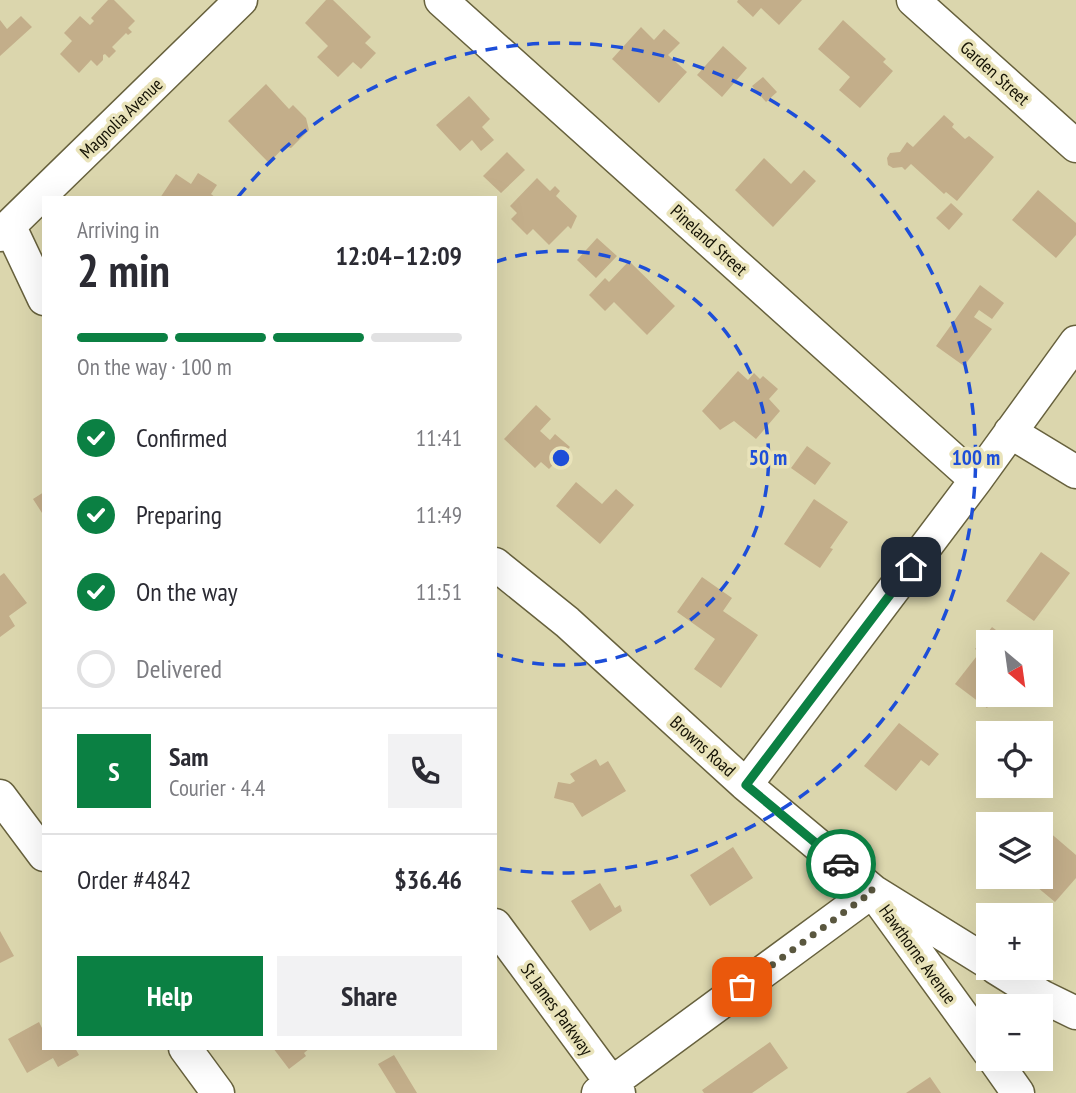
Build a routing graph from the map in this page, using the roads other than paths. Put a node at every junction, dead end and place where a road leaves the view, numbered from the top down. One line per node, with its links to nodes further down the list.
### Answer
1 (242, 0): 5 (street, Magnolia Avenue)
2 (441, 0): 11 (street, Pineland Street)
3 (913, 0): 4 (street, Garden Street)
4 (1076, 146)
5 (3, 226): 6 (street); 7 (street)
6 (42, 242)
7 (42, 295)
8 (1076, 342): 9 (street)
9 (1010, 432): 10 (street); 11 (street)
10 (1076, 472)
11 (976, 480): 13 (street)
12 (497, 566): 13 (street, Browns Road)
13 (746, 785): 16 (street, Browns Road)
14 (0, 796): 15 (street)
15 (42, 852)
16 (873, 891): 18 (street, Browns Road); 21 (street, Hawthorne Avenue); 24 (street)
17 (497, 928): 24 (street, St James Parkway)
18 (976, 955)
19 (1015, 980): 20 (street)
20 (1076, 1013)
21 (976, 1034)
22 (187, 1050): 25 (street)
23 (1002, 1071): 26 (street)
24 (609, 1090)
25 (218, 1093)
26 (1018, 1093)

